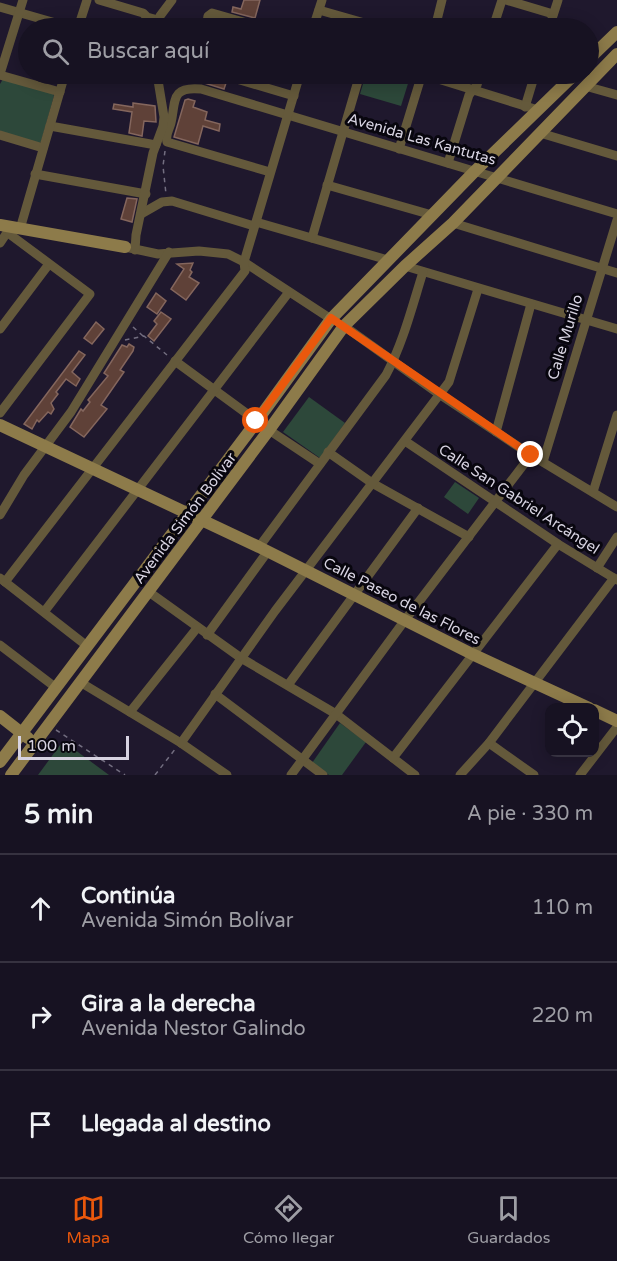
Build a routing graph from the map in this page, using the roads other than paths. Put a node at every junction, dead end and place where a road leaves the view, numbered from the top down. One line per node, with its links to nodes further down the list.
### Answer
1 (23, 0): 11 (street)
2 (87, 0): 14 (street)
3 (99, 0): 15 (street)
4 (172, 0): 16 (street)
5 (322, 0): 10 (street)
6 (442, 0): 21 (street)
7 (504, 0): 12 (street); 22 (street)
8 (558, 0): 12 (street)
9 (0, 7): 11 (street)
10 (319, 10): 19 (street); 20 (street)
11 (19, 13): 13 (street); 28 (street)
12 (553, 14): 23 (street)
13 (37, 18)
14 (81, 18)
15 (149, 18)
16 (161, 18)
17 (208, 18): 18 (street)
18 (229, 18)
19 (317, 18)
20 (345, 18)
21 (438, 18)
22 (498, 18)
23 (552, 18)
24 (617, 32): 25 (street)
25 (599, 49)
26 (617, 54): 27 (street, Avenida Simón Bolívar)
27 (599, 72)
28 (0, 75): 29 (street)
29 (18, 80)
30 (32, 84): 43 (street)
31 (62, 84): 43 (street)
32 (159, 84): 52 (street)
33 (254, 84): 45 (street)
34 (297, 84): 45 (street)
35 (357, 84): 49 (street)
36 (419, 84): 54 (street)
37 (453, 84): 42 (street)
38 (477, 84): 42 (street)
39 (534, 84): 46 (street)
40 (562, 84): 46 (street, Avenida Simón Bolívar)
41 (585, 86): 44 (street); 50 (street, Avenida Simón Bolívar)
42 (472, 90): 46 (street); 56 (street)
43 (60, 92): 48 (street)
44 (617, 95)
45 (294, 96): 47 (street)
46 (532, 108): 57 (street, Avenida Simón Bolívar)
47 (288, 115): 49 (street, Avenida Las Kantutas); 58 (street); 58 (street, Avenida Las Kantutas)
48 (50, 126): 52 (street); 53 (street)
49 (342, 132): 54 (street, Avenida Las Kantutas); 61 (street)
50 (540, 133): 55 (street); 60 (street, Avenida Simón Bolívar)
51 (0, 135): 53 (street)
52 (156, 145): 62 (street)
53 (43, 148): 59 (street)
54 (399, 149): 56 (street, Avenida Las Kantutas)
55 (617, 156)
56 (448, 164): 57 (street, Avenida Las Kantutas)
57 (475, 171): 60 (street, Avenida Las Kantutas); 65 (street, Avenida Simón Bolívar)
58 (270, 172): 68 (street)
59 (35, 174): 62 (street); 69 (street)
60 (498, 177): 64 (street, Avenida Las Kantutas); 67 (street, Avenida Simón Bolívar)
61 (327, 185): 65 (street); 70 (street)
62 (146, 194): 63 (street)
63 (141, 214): 68 (street); 72 (street)
64 (617, 214)
65 (432, 215): 74 (street, Avenida Simón Bolívar)
66 (617, 220): 78 (street, Calle Murillo)
67 (453, 223): 77 (street, Avenida Simón Bolívar); 78 (street)
68 (255, 224): 70 (street); 75 (street)
69 (10, 229): 71 (street); 72 (street); 76 (street)
70 (312, 238): 74 (street)
71 (0, 243)
72 (130, 248): 73 (street)
73 (169, 252): 75 (street); 100 (street)
74 (388, 260): 84 (street, Avenida Simón Bolívar)
75 (244, 262): 82 (street); 90 (street)
76 (49, 264): 87 (street); 93 (street)
77 (405, 266): 79 (street); 86 (street, Avenida Simón Bolívar)
78 (601, 268): 80 (street); 85 (street, Calle Murillo)
79 (423, 272): 81 (street); 89 (street)
80 (617, 273)
81 (478, 290): 83 (street); 92 (street)
82 (290, 292): 84 (street); 91 (street)
83 (531, 304): 85 (street); 98 (street)
84 (331, 318): 86 (street); 95 (street, Avenida Simón Bolívar)
85 (586, 320): 88 (street); 103 (street, Calle Murillo)
86 (344, 326): 89 (street); 97 (street, Avenida Simón Bolívar)
87 (0, 329)
88 (617, 329)
89 (394, 360): 92 (street); 101 (street)
90 (175, 361): 91 (street); 105 (street)
91 (214, 391): 95 (street); 107 (street)
92 (439, 394): 98 (street); 99 (street)
93 (0, 413)
94 (617, 415): 108 (street)
95 (256, 421): 112 (street, Avenida Simón Bolívar)
96 (0, 425): 100 (street)
97 (269, 430): 104 (street); 114 (street, Avenida Simón Bolívar)
98 (496, 432): 102 (street)
99 (405, 441): 106 (street); 109 (street, Calle San Gabriel Arcángel)
100 (45, 446): 105 (street); 113 (street)
101 (328, 452): 104 (street); 106 (street)
102 (531, 455): 103 (street); 109 (street)
103 (543, 462): 108 (street)
104 (320, 464): 118 (street)
105 (92, 468): 107 (street); 122 (street)
106 (372, 483): 111 (street); 120 (street)
107 (138, 490): 112 (street); 125 (street)
108 (593, 492): 110 (street)
109 (495, 502): 115 (street); 117 (street, Calle San Gabriel Arcángel)
110 (617, 507)
111 (418, 508): 115 (street); 124 (street)
112 (186, 514): 114 (street, Calle Paseo de las Flores); 130 (street, Avenida Simón Bolívar)
113 (0, 515)
114 (202, 520): 118 (street, Calle Paseo de las Flores); 123 (street, Avenida Simón Bolívar)
115 (469, 537): 126 (street)
116 (617, 537): 119 (street)
117 (558, 544): 119 (street, Calle San Gabriel Arcángel); 131 (street)
118 (264, 549): 120 (street, Calle Paseo de las Flores); 128 (street)
119 (597, 568): 121 (street, Calle San Gabriel Arcángel)
120 (307, 571): 124 (street, Calle Paseo de las Flores); 132 (street)
121 (615, 579): 134 (street)
122 (3, 580): 125 (street)
123 (149, 592): 127 (street); 133 (street, Avenida Simón Bolívar)
124 (355, 594): 126 (street, Calle Paseo de las Flores); 135 (street)
125 (44, 612): 130 (street)
126 (405, 620): 131 (street, Calle Paseo de las Flores); 141 (street)
127 (197, 628): 128 (street); 139 (street)
128 (207, 634): 132 (street)
129 (0, 645): 136 (street)
130 (87, 646): 136 (street, Avenida Simón Bolívar)
131 (472, 654): 134 (street, Calle Paseo de las Flores); 149 (street)
132 (242, 658): 135 (street); 137 (street)
133 (80, 682): 139 (street); 146 (street, Avenida Simón Bolívar)
134 (536, 682): 138 (street, Calle Paseo de las Flores); 148 (street)
135 (288, 685): 141 (street)
136 (55, 687): 145 (street, Avenida Simón Bolívar)
137 (215, 694): 147 (street); 150 (street)
138 (579, 703)
139 (130, 712): 147 (street)
140 (599, 712): 143 (street)
141 (336, 714): 149 (street); 150 (street)
142 (0, 716): 145 (street)
143 (617, 721)
144 (617, 727): 159 (street)
145 (21, 733): 146 (street); 151 (street, Avenida Simón Bolívar)
146 (34, 743): 152 (street, Avenida Simón Bolívar)
147 (181, 743): 153 (street)
148 (489, 743): 157 (street); 158 (street)
149 (393, 758): 156 (street)
150 (302, 760): 154 (street); 155 (street)
151 (0, 762)
152 (11, 775)
153 (227, 775)
154 (291, 775)
155 (323, 775)
156 (415, 775)
157 (460, 775)
158 (534, 775)
159 (580, 775)

